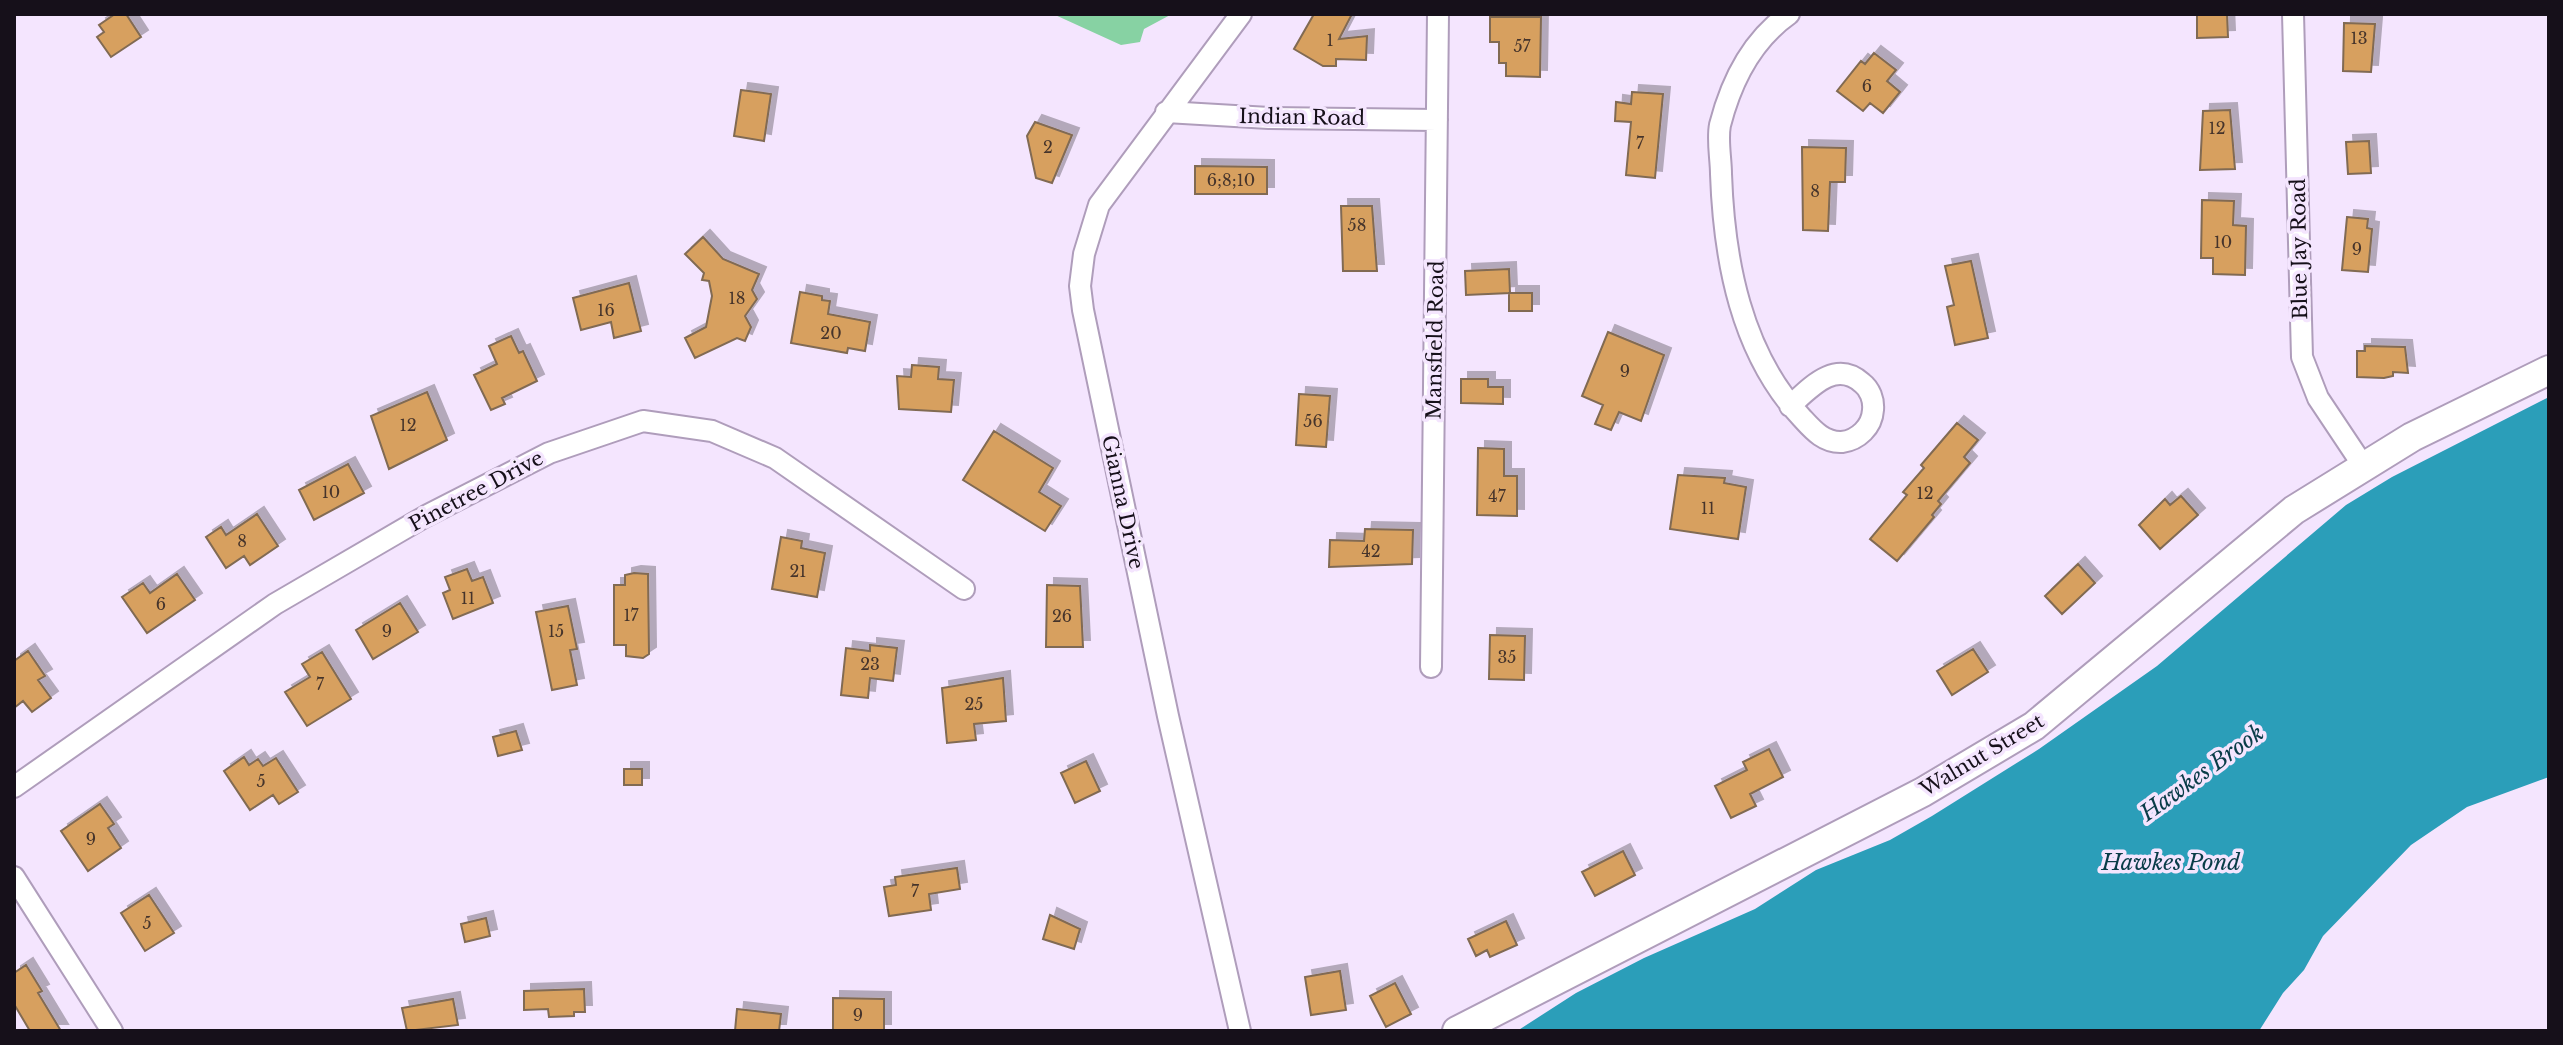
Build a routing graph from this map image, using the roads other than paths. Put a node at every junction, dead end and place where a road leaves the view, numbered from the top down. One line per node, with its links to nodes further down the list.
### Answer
1 (1241, 14): 5 (street, Gianna Drive)
2 (1438, 14): 6 (street, Mansfield Road)
3 (1789, 14): 8 (street)
4 (2293, 14): 9 (street, Blue Jay Road)
5 (1166, 112): 6 (street, Indian Road); 15 (street, Gianna Drive)
6 (1437, 120): 11 (street, Mansfield Road)
7 (2549, 370): 9 (main road, Walnut Street)
8 (1790, 406)
9 (2364, 467): 16 (main road, Walnut Street)
10 (964, 589): 12 (street, Pinetree Drive)
11 (1431, 667)
12 (14, 787)
13 (14, 877): 14 (street)
14 (112, 1031)
15 (1240, 1031)
16 (1457, 1031)

